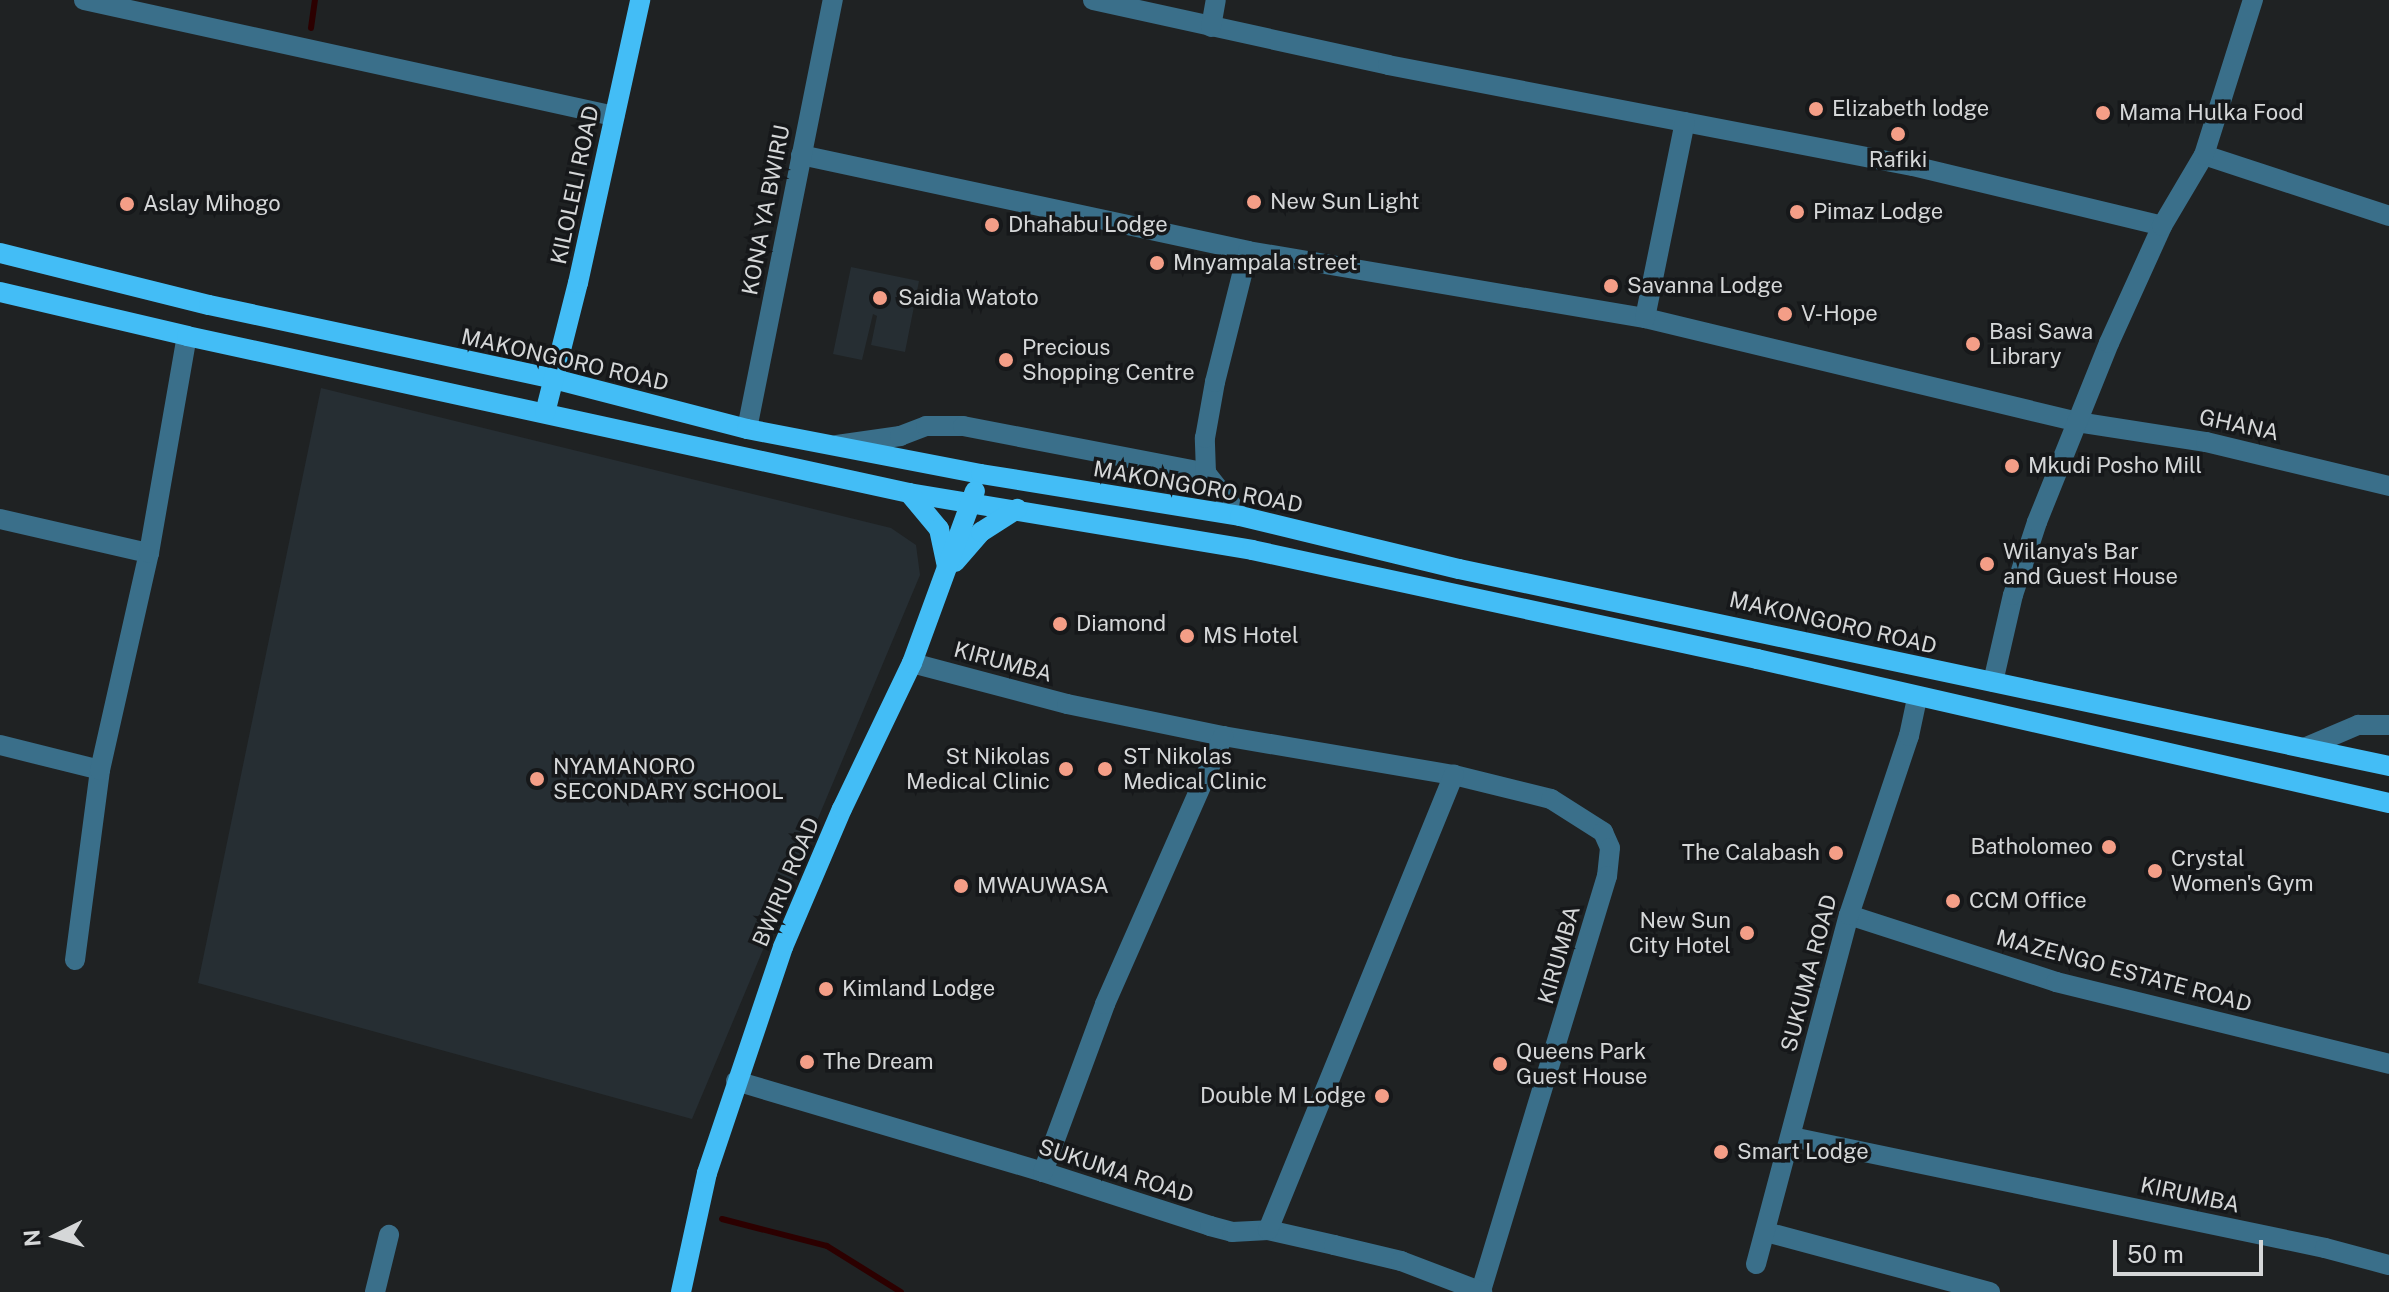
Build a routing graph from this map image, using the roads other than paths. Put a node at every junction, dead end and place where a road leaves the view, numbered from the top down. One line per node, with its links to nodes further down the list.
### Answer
1 (84, 0): 8 (street)
2 (640, 0): 8 (main road, KILOLELI ROAD)
3 (833, 0): 10 (street, KONA YA BWIRU)
4 (1093, 0): 7 (street)
5 (1216, 0): 7 (street)
6 (2253, 0): 11 (street)
7 (1211, 27): 9 (street)
8 (614, 116): 19 (main road, KILOLELI ROAD)
9 (1685, 122): 13 (street); 17 (street)
10 (801, 155): 14 (street, GHANA); 22 (street, KONA YA BWIRU)
11 (2204, 155): 12 (street); 13 (street)
12 (2389, 216)
13 (2162, 226): 21 (street)
14 (1248, 251): 17 (street, GHANA); 24 (street)
15 (0, 253): 19 (main road, MAKONGORO ROAD)
16 (0, 292): 18 (main road)
17 (1645, 318): 21 (street, GHANA)
18 (187, 336): 20 (main road); 32 (street)
19 (554, 379): 20 (main road, KILOLELI ROAD); 22 (main road, MAKONGORO ROAD)
20 (545, 413): 27 (main road)
21 (2077, 422): 26 (street, GHANA); 35 (street)
22 (747, 429): 23 (main road, MAKONGORO ROAD)
23 (834, 446): 24 (street); 25 (main road, MAKONGORO ROAD)
24 (1206, 473): 30 (street)
25 (981, 474): 28 (main road, BWIRU ROAD); 30 (main road, MAKONGORO ROAD)
26 (2389, 486)
27 (909, 493): 28 (main road); 33 (main road)
28 (971, 503): 29 (main road); 33 (main road, BWIRU ROAD)
29 (1017, 509): 33 (main road); 36 (main road)
30 (1240, 516): 35 (main road, MAKONGORO ROAD)
31 (0, 519): 32 (street)
32 (149, 553): 42 (street)
33 (947, 571): 34 (main road, BWIRU ROAD)
34 (912, 663): 38 (street, KIRUMBA); 48 (main road, BWIRU ROAD)
35 (1993, 682): 40 (main road, MAKONGORO ROAD)
36 (1917, 697): 44 (main road); 45 (street, SUKUMA ROAD)
37 (2389, 725): 40 (street)
38 (1223, 736): 43 (street, KIRUMBA); 50 (street)
39 (0, 745): 42 (street)
40 (2304, 748): 41 (main road, MAKONGORO ROAD)
41 (2389, 766)
42 (100, 770): 46 (street)
43 (1454, 775): 51 (street); 58 (street, KIRUMBA)
44 (2389, 803)
45 (1849, 915): 47 (street, MAZENGO ESTATE ROAD); 49 (street, SUKUMA ROAD)
46 (75, 960)
47 (2389, 1064)
48 (736, 1081): 50 (street, SUKUMA ROAD); 57 (main road, BWIRU ROAD)
49 (1792, 1137): 52 (street, SUKUMA ROAD); 55 (street, KIRUMBA)
50 (1043, 1172): 51 (street, SUKUMA ROAD)
51 (1268, 1230): 58 (street, SUKUMA ROAD)
52 (1766, 1232): 54 (street, SUKUMA ROAD); 59 (street)
53 (389, 1235): 56 (street)
54 (1756, 1264)
55 (2389, 1265)
56 (375, 1292)
57 (681, 1292)
58 (1482, 1292)
59 (1990, 1292)

